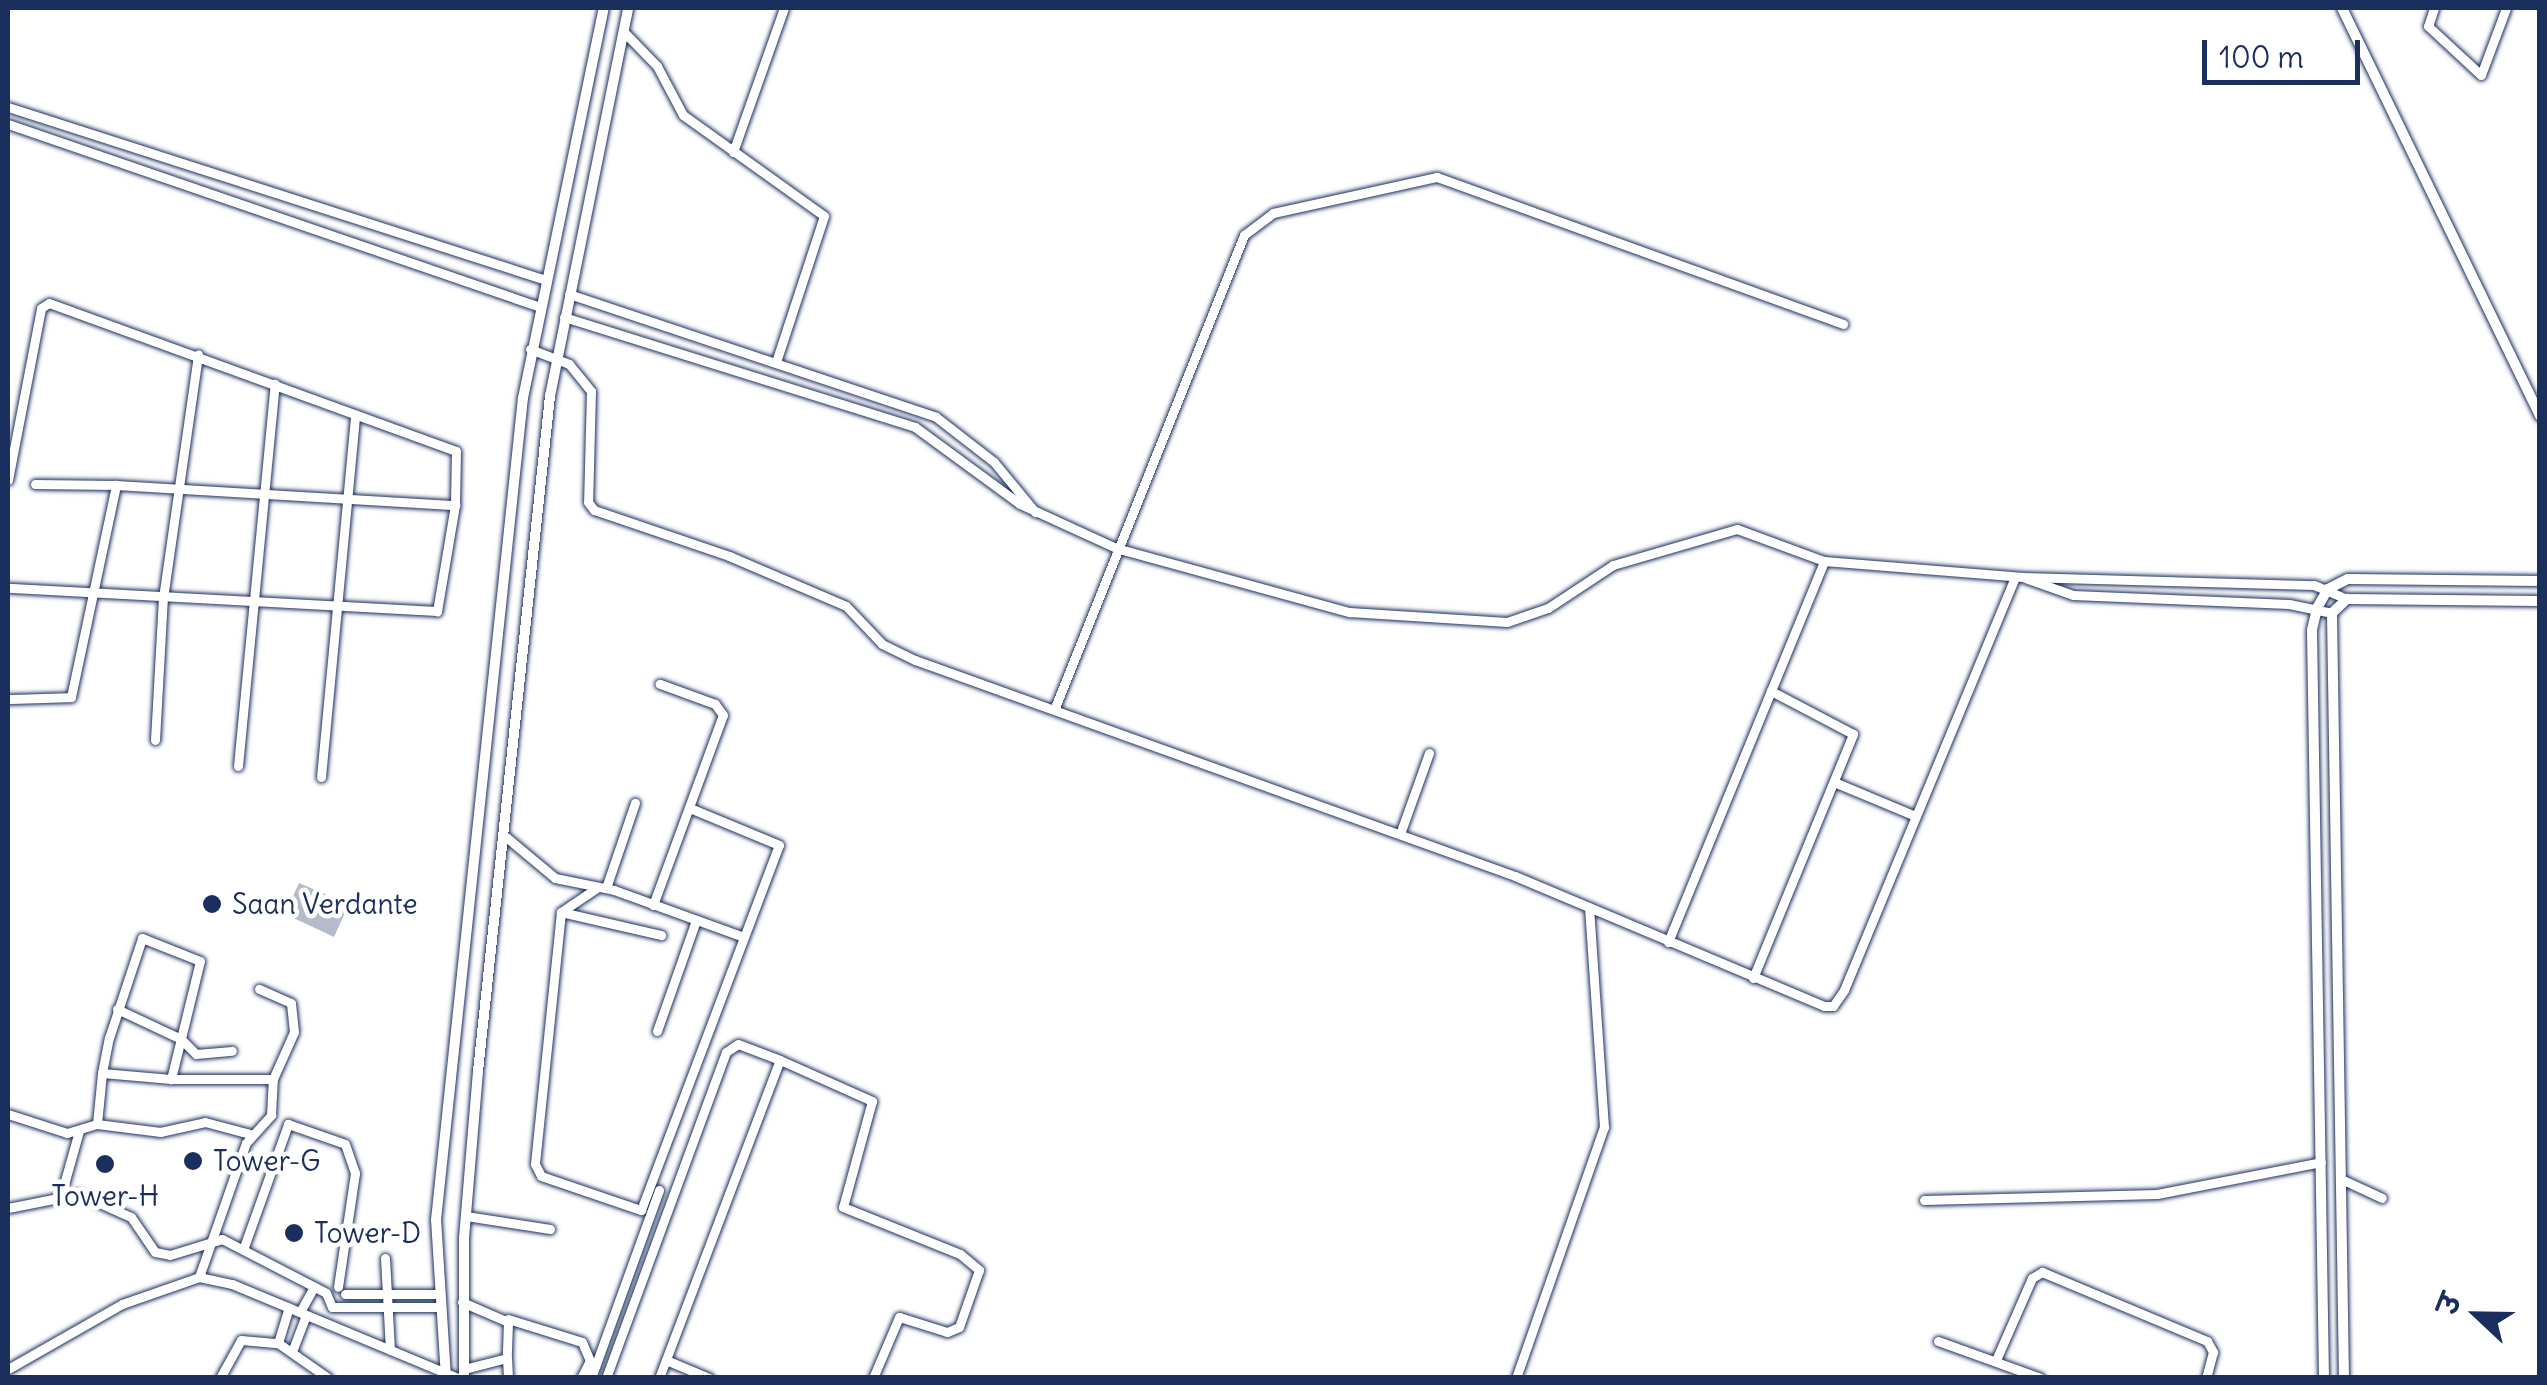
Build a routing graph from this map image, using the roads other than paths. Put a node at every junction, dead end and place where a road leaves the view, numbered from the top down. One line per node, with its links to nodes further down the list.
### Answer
1 (604, 8): 11 (street)
2 (628, 8): 7 (street)
3 (784, 8): 10 (street)
4 (2342, 8): 22 (street)
5 (2434, 8): 6 (street)
6 (2506, 8)
7 (623, 30): 10 (street); 12 (street)
8 (8, 107): 11 (street)
9 (8, 124): 13 (street)
10 (733, 152): 19 (street)
11 (546, 280): 13 (street)
12 (569, 294): 14 (street); 19 (street)
13 (540, 307): 16 (street)
14 (564, 316): 18 (street); 30 (street)
15 (1843, 324): 31 (street)
16 (530, 349): 18 (street); 106 (street)
17 (198, 354): 20 (street); 23 (street); 26 (street)
18 (555, 357): 54 (street); 64 (street)
19 (777, 359): 30 (street)
20 (275, 384): 21 (street); 27 (street)
21 (355, 415): 28 (street); 29 (street)
22 (2540, 416)
23 (8, 480)
24 (35, 484): 25 (street)
25 (116, 486): 26 (street); 40 (street)
26 (176, 490): 27 (street); 41 (street)
27 (264, 494): 28 (street); 45 (street)
28 (345, 497): 29 (street); 48 (street)
29 (455, 505): 48 (street)
30 (1035, 512): 31 (street)
31 (1116, 548): 32 (street); 54 (street)
32 (1824, 561): 33 (street); 52 (street)
33 (2019, 577): 34 (street); 42 (street); 62 (street)
34 (2126, 577): 35 (street); 42 (street)
35 (2193, 580): 37 (street); 46 (street)
36 (2540, 581): 39 (street)
37 (2250, 583): 39 (street); 47 (street)
38 (8, 588): 40 (street)
39 (2328, 588): 43 (street); 49 (street)
40 (96, 593): 41 (street); 53 (street)
41 (163, 598): 45 (street); 55 (street)
42 (2124, 599): 46 (street)
43 (2347, 599): 44 (street); 50 (street)
44 (2540, 601)
45 (250, 602): 48 (street); 57 (street)
46 (2193, 603): 47 (street)
47 (2247, 604): 49 (street)
48 (336, 607): 58 (street)
49 (2317, 608): 50 (street); 89 (street)
50 (2332, 613): 90 (street)
51 (660, 684): 61 (street)
52 (1771, 691): 59 (street); 72 (street)
53 (8, 699)
54 (1056, 706): 63 (street)
55 (155, 740)
56 (1428, 753): 63 (street)
57 (238, 766)
58 (321, 776)
59 (1834, 782): 62 (street); 73 (street)
60 (635, 804): 65 (street)
61 (692, 809): 66 (street); 71 (street)
62 (1913, 815): 73 (street)
63 (1400, 834): 67 (street)
64 (506, 837): 65 (street); 96 (street)
65 (602, 888): 66 (street); 68 (street)
66 (653, 905): 69 (street)
67 (1589, 908): 72 (street); 132 (street)
68 (561, 912): 70 (street); 71 (street)
69 (696, 920): 71 (street); 76 (street)
70 (661, 935)
71 (744, 937)
72 (1668, 942): 73 (street)
73 (1753, 978)
74 (260, 989): 82 (street)
75 (118, 1010): 77 (street); 77 (street); 80 (street)
76 (656, 1031)
77 (182, 1040): 78 (street); 81 (street)
78 (232, 1051)
79 (780, 1060): 118 (street); 124 (street); 131 (street)
80 (102, 1074): 81 (street); 85 (street)
81 (170, 1079): 82 (street)
82 (272, 1079): 84 (street)
83 (10, 1112): 87 (street)
84 (266, 1123): 86 (street); 88 (street)
85 (97, 1124): 87 (street); 88 (street)
86 (288, 1124): 99 (street); 103 (street)
87 (79, 1131): 92 (street)
88 (250, 1134): 98 (street)
89 (2321, 1162): 94 (street); 135 (street)
90 (2341, 1180): 93 (street); 136 (street)
91 (659, 1190): 120 (street)
92 (61, 1195): 95 (street); 98 (street)
93 (2382, 1198)
94 (1924, 1200)
95 (8, 1208)
96 (466, 1216): 97 (street); 107 (street)
97 (550, 1228)
98 (213, 1239): 99 (street); 101 (street)
99 (244, 1248): 102 (street)
100 (385, 1258): 105 (street)
101 (199, 1277): 111 (street); 121 (street)
102 (314, 1286): 104 (street); 111 (street)
103 (341, 1291): 104 (street); 105 (street); 108 (street)
104 (326, 1293): 108 (street)
105 (388, 1294): 106 (street); 109 (street)
106 (438, 1294): 110 (street)
107 (462, 1302): 112 (street); 123 (street)
108 (341, 1306): 109 (street)
109 (388, 1306): 110 (street); 116 (street)
110 (440, 1307): 122 (street)
111 (298, 1312): 114 (street); 115 (street); 116 (street)
112 (508, 1319): 117 (street); 120 (street)
113 (1938, 1341): 119 (street)
114 (278, 1343): 115 (street); 125 (street)
115 (293, 1349): 126 (street)
116 (390, 1350): 122 (street)
117 (507, 1358): 123 (street); 127 (street)
118 (666, 1360): 129 (street); 130 (street)
119 (1996, 1360): 133 (street); 134 (street)
120 (592, 1367): 124 (street); 128 (street)
121 (8, 1369)
122 (446, 1375): 123 (street)
123 (462, 1375)
124 (609, 1377)
125 (220, 1378)
126 (328, 1378)
127 (508, 1378)
128 (581, 1378)
129 (659, 1378)
130 (709, 1378)
131 (873, 1378)
132 (1516, 1378)
133 (2040, 1378)
134 (2206, 1378)
135 (2324, 1378)
136 (2344, 1378)

